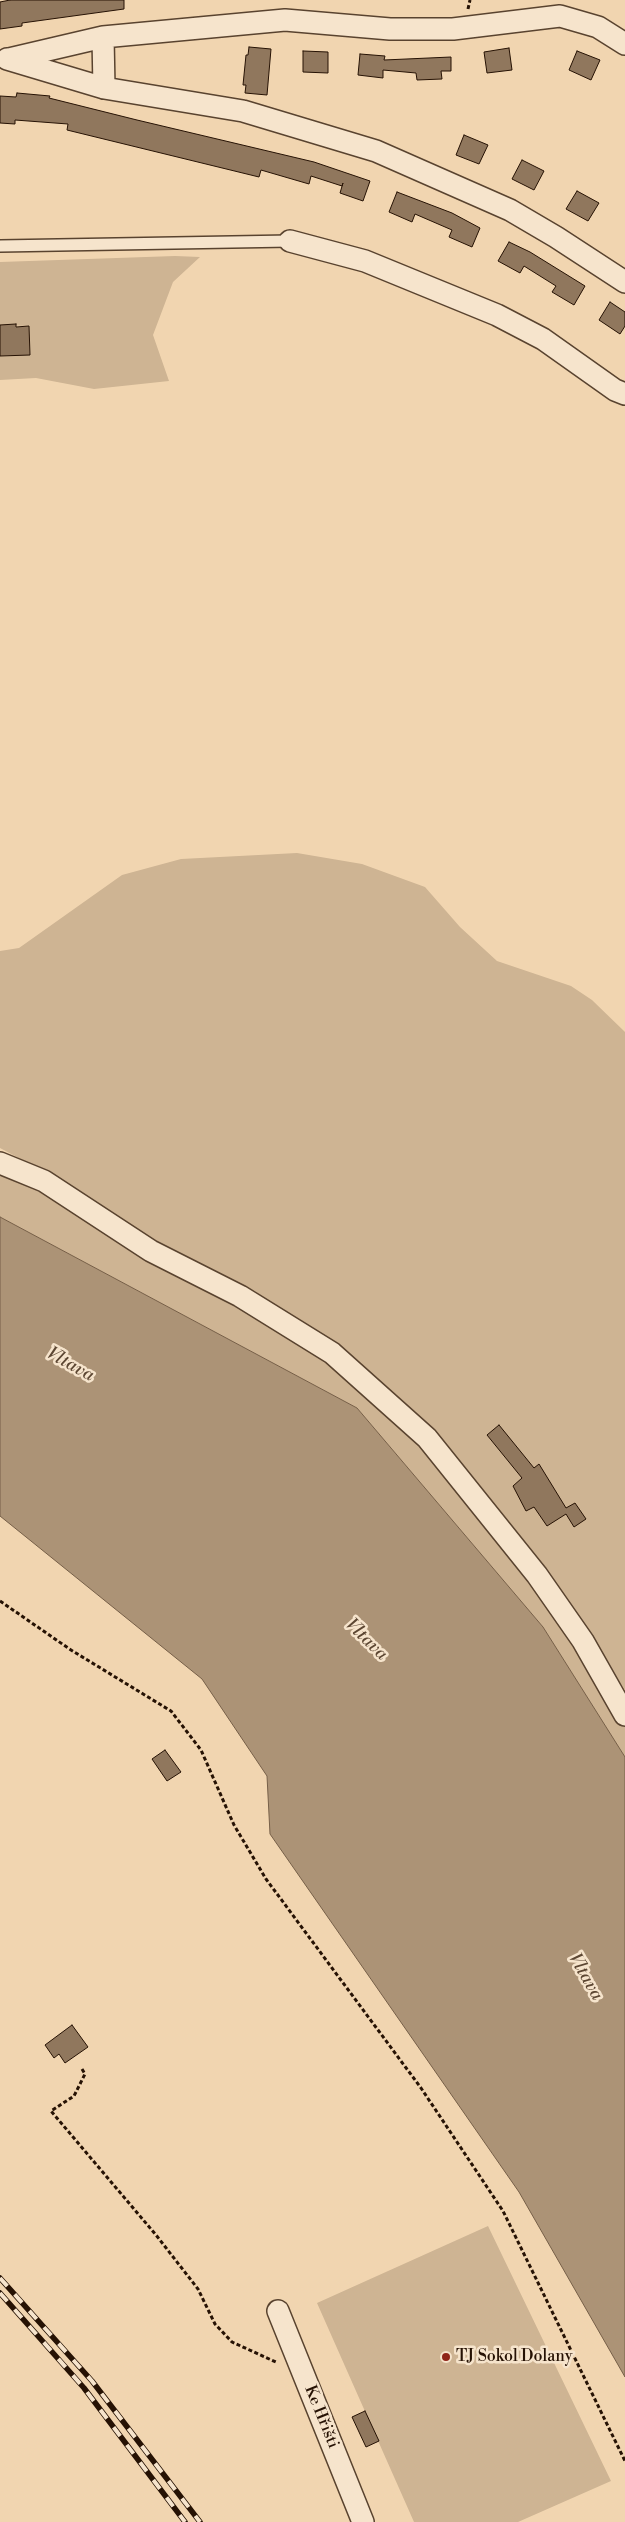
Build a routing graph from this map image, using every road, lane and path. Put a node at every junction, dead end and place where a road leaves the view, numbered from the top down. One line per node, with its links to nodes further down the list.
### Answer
1 (104, 37): 2 (street); 3 (street); 4 (street)
2 (625, 44)
3 (4, 60): 4 (street)
4 (104, 88): 7 (street)
5 (290, 241): 6 (lane); 8 (street)
6 (0, 246)
7 (625, 282)
8 (625, 394)
9 (0, 1163): 11 (street)
10 (0, 1600): 15 (path)
11 (625, 1716)
12 (82, 2068): 14 (path)
13 (278, 2311): 14 (street, Ke Hřišti)
14 (304, 2374): 16 (street, Ke Hřišti)
15 (625, 2460)
16 (363, 2522)

